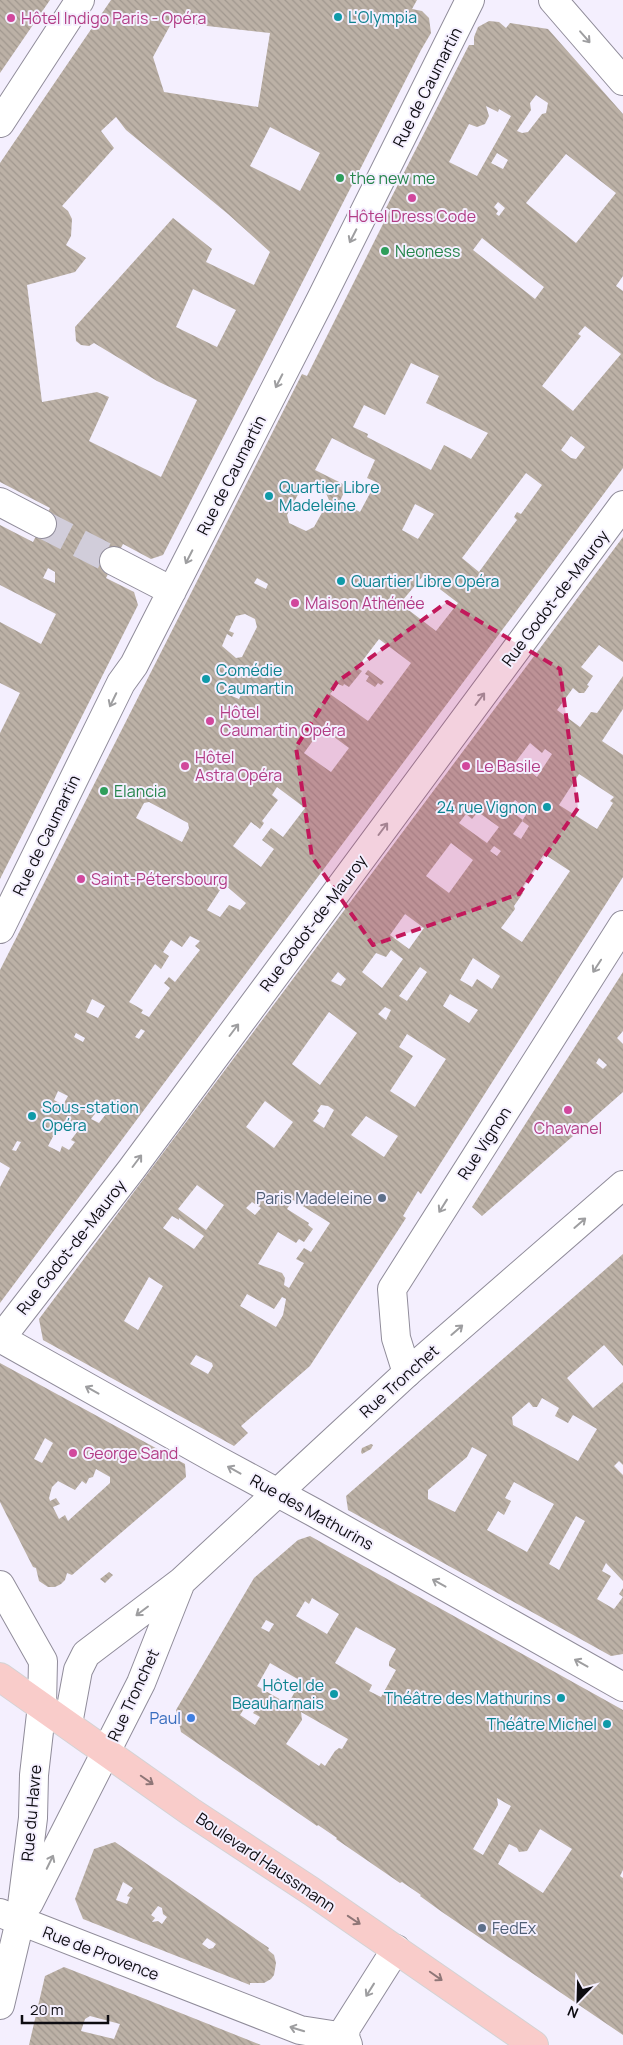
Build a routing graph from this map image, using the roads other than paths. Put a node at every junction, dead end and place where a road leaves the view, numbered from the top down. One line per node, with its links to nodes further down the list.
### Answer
1 (80, 0): 5 (street)
2 (553, 0): 4 (street, one-way to 4)
3 (465, 10): 10 (street, Rue de Caumartin, one-way to 10)
4 (623, 81)
5 (0, 123)
6 (0, 502): 8 (street)
7 (623, 505): 14 (street, Rue Godot-de-Mauroy, one-way to 7)
8 (42, 524)
9 (114, 561): 10 (street)
10 (172, 591): 12 (street, Rue de Caumartin, one-way to 12)
11 (623, 925): 15 (street, Rue Vignon, one-way to 15)
12 (0, 929)
13 (623, 1185): 15 (street, Rue Tronchet, one-way to 13)
14 (1, 1338): 16 (street, Rue des Mathurins, one-way to 14)
15 (407, 1373): 16 (street, Rue Tronchet)
16 (277, 1493): 17 (street, Rue Tronchet); 22 (street, Rue des Mathurins, one-way to 16)
17 (181, 1582): 20 (street, Rue Tronchet, one-way to 20); 25 (street, Rue Tronchet)
18 (0, 1585): 19 (street, Rue du Havre)
19 (38, 1649): 20 (street); 23 (street, Rue du Havre)
20 (86, 1654): 24 (street)
21 (0, 1677): 23 (main road, Boulevard Haussmann)
22 (623, 1687)
23 (42, 1705): 24 (main road, Boulevard Haussmann); 26 (street, Rue du Havre)
24 (68, 1724): 25 (main road, Boulevard Haussmann)
25 (107, 1752): 26 (street, Rue du Havre, one-way to 25); 27 (main road, Boulevard Haussmann, one-way to 27)
26 (10, 1917): 28 (street, Rue du Havre); 29 (street, Rue de Provence, one-way to 26)
27 (396, 1949): 29 (street, one-way to 29); 30 (main road, Boulevard Haussmann, one-way to 30)
28 (0, 2005)
29 (347, 2041)
30 (534, 2045)

